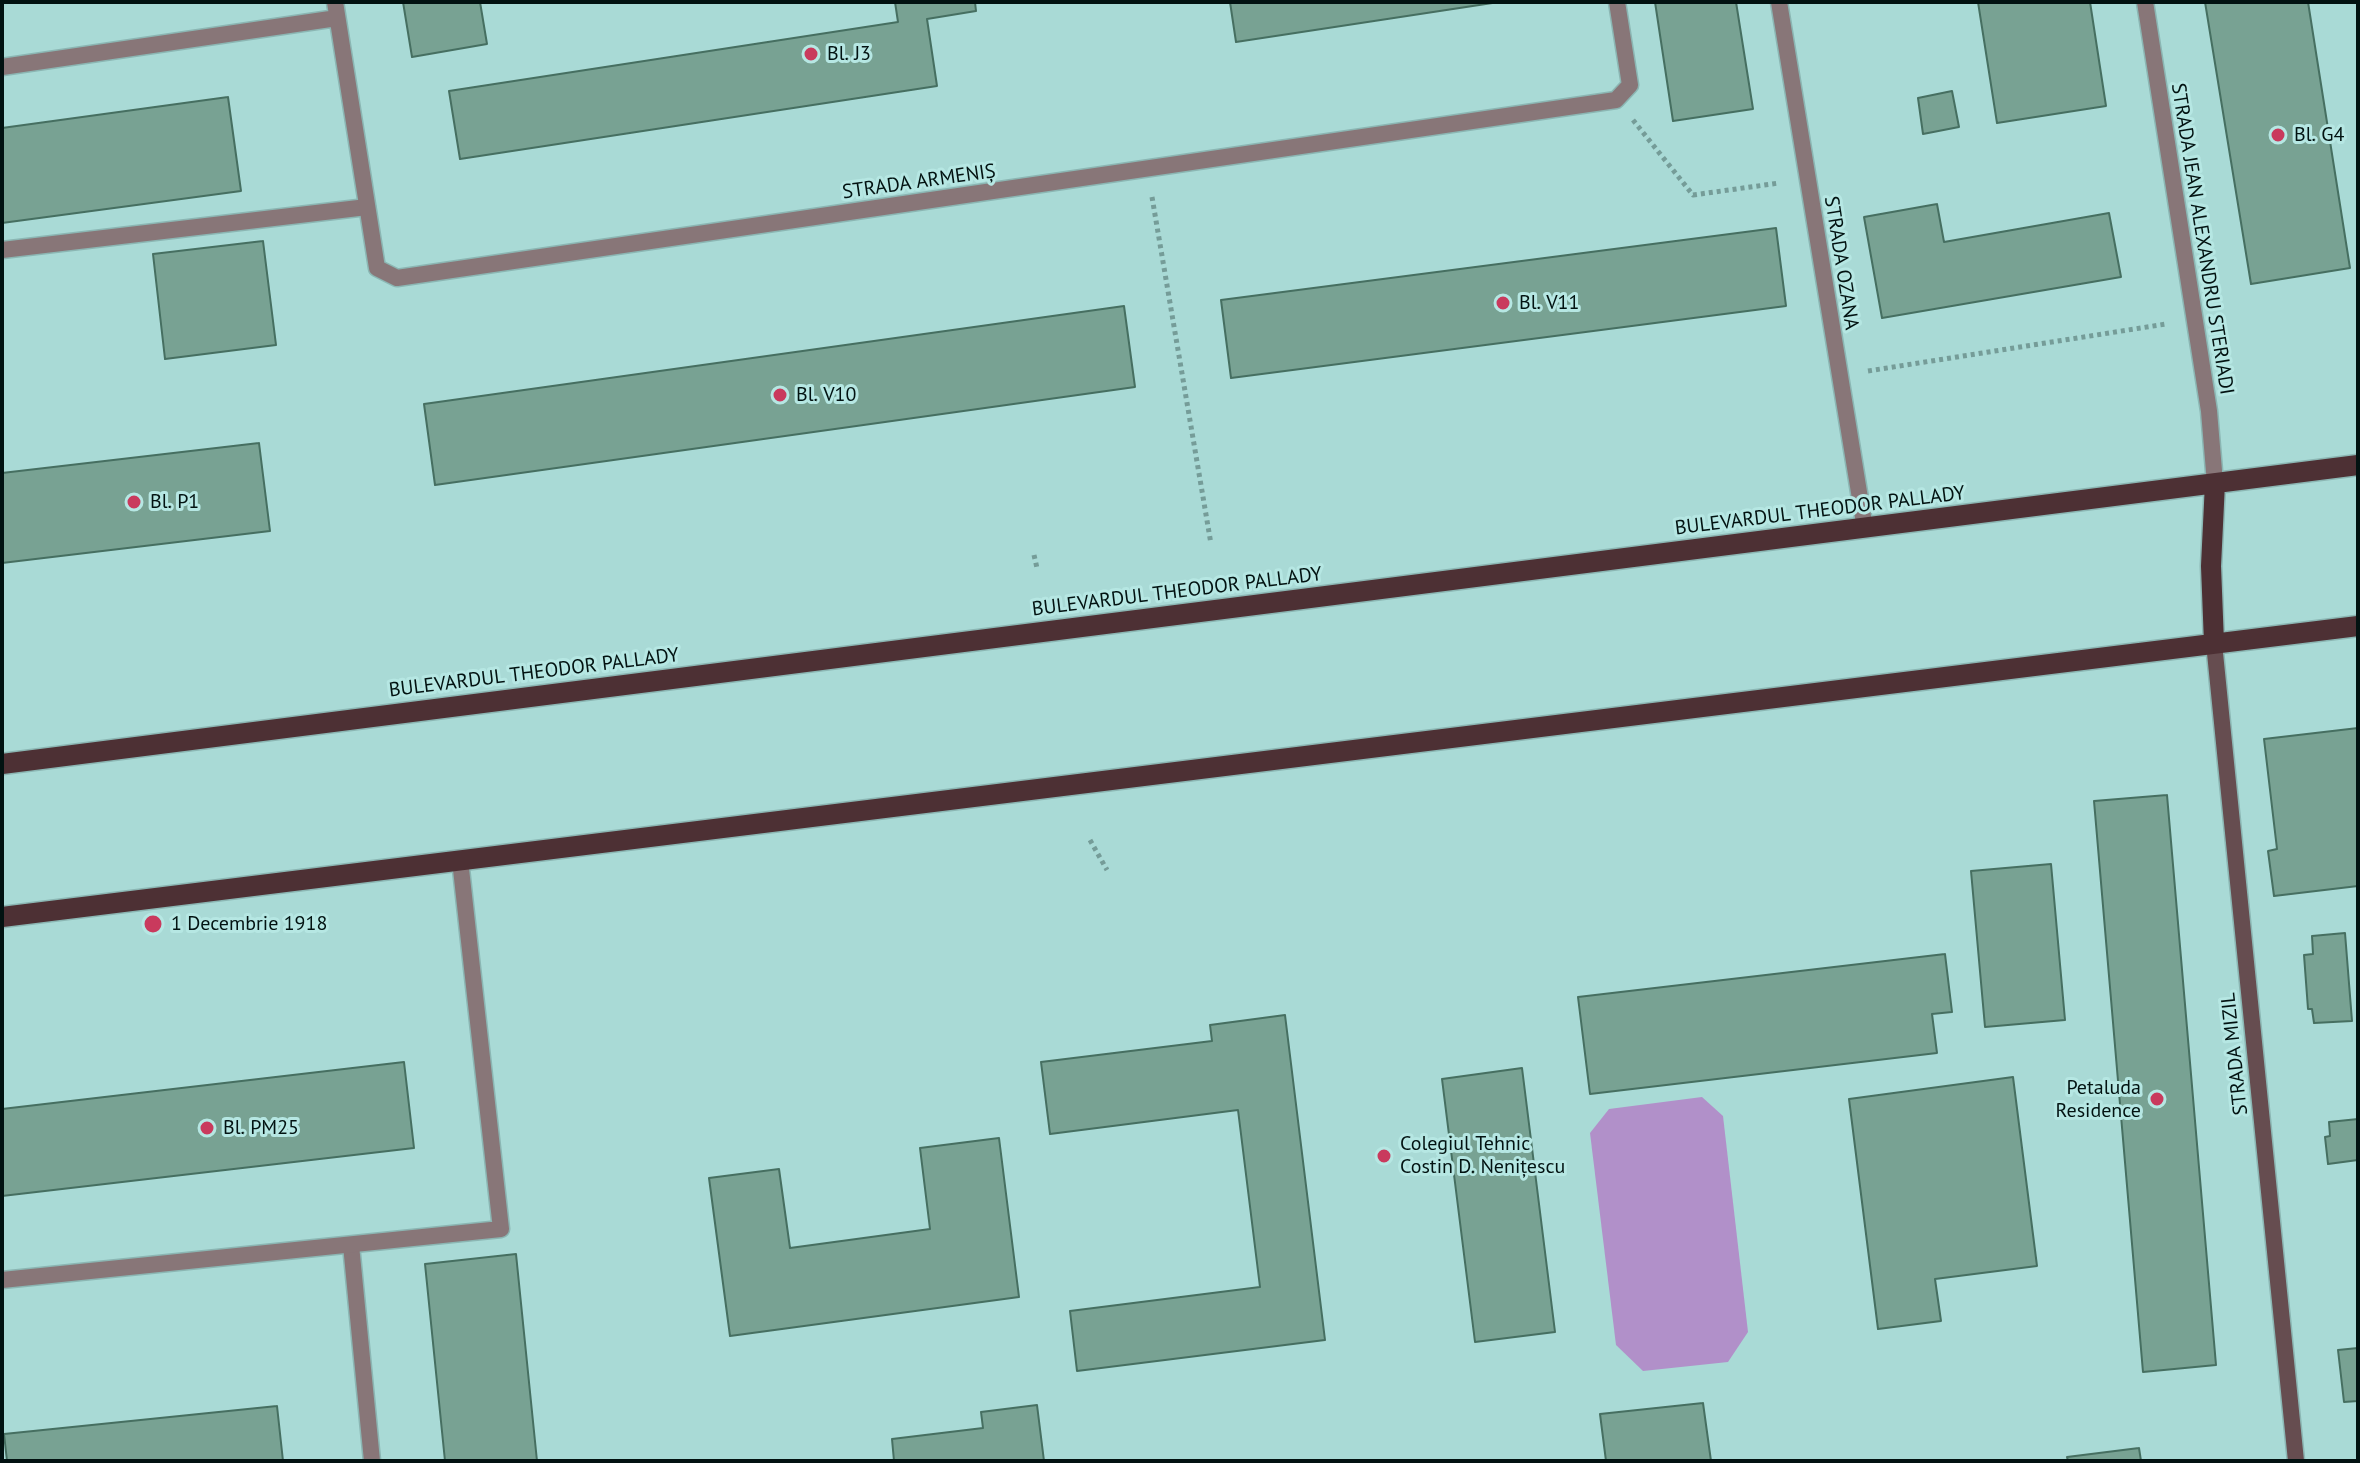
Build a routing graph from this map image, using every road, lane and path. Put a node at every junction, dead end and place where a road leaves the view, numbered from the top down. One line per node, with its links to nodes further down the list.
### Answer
1 (1617, 2): 6 (street)
2 (1779, 2): 8 (street, STRADA OZANA)
3 (2145, 2): 11 (street, STRADA JEAN ALEXANDRU STERIADI)
4 (336, 10): 5 (street, STRADA ARMENIȘ); 9 (street, STRADA ARMENIȘ)
5 (2, 67)
6 (1616, 100): 7 (street, STRADA ARMENIȘ); 8 (path)
7 (1147, 169): 9 (street, STRADA ARMENIȘ); 16 (path)
8 (1807, 179): 12 (street, STRADA OZANA)
9 (367, 207): 10 (street)
10 (2, 250)
11 (2194, 320): 12 (path); 14 (street, STRADA JEAN ALEXANDRU STERIADI)
12 (1839, 376): 15 (street, STRADA OZANA)
13 (2358, 465): 14 (main road, BULEVARDUL THEODOR PALLADY)
14 (2215, 483): 15 (main road, BULEVARDUL THEODOR PALLADY); 20 (main road)
15 (1865, 529): 21 (main road, BULEVARDUL THEODOR PALLADY)
16 (1211, 544)
17 (1034, 555): 18 (path)
18 (1037, 568)
19 (2358, 626): 20 (main road)
20 (2214, 643): 23 (main road); 29 (street, STRADA MIZIL)
21 (2, 764)
22 (1090, 840): 24 (path)
23 (460, 860): 25 (main road); 26 (street)
24 (1107, 870)
25 (2, 917)
26 (351, 1245): 27 (street); 28 (street)
27 (2, 1280)
28 (372, 1461)
29 (2296, 1461)

